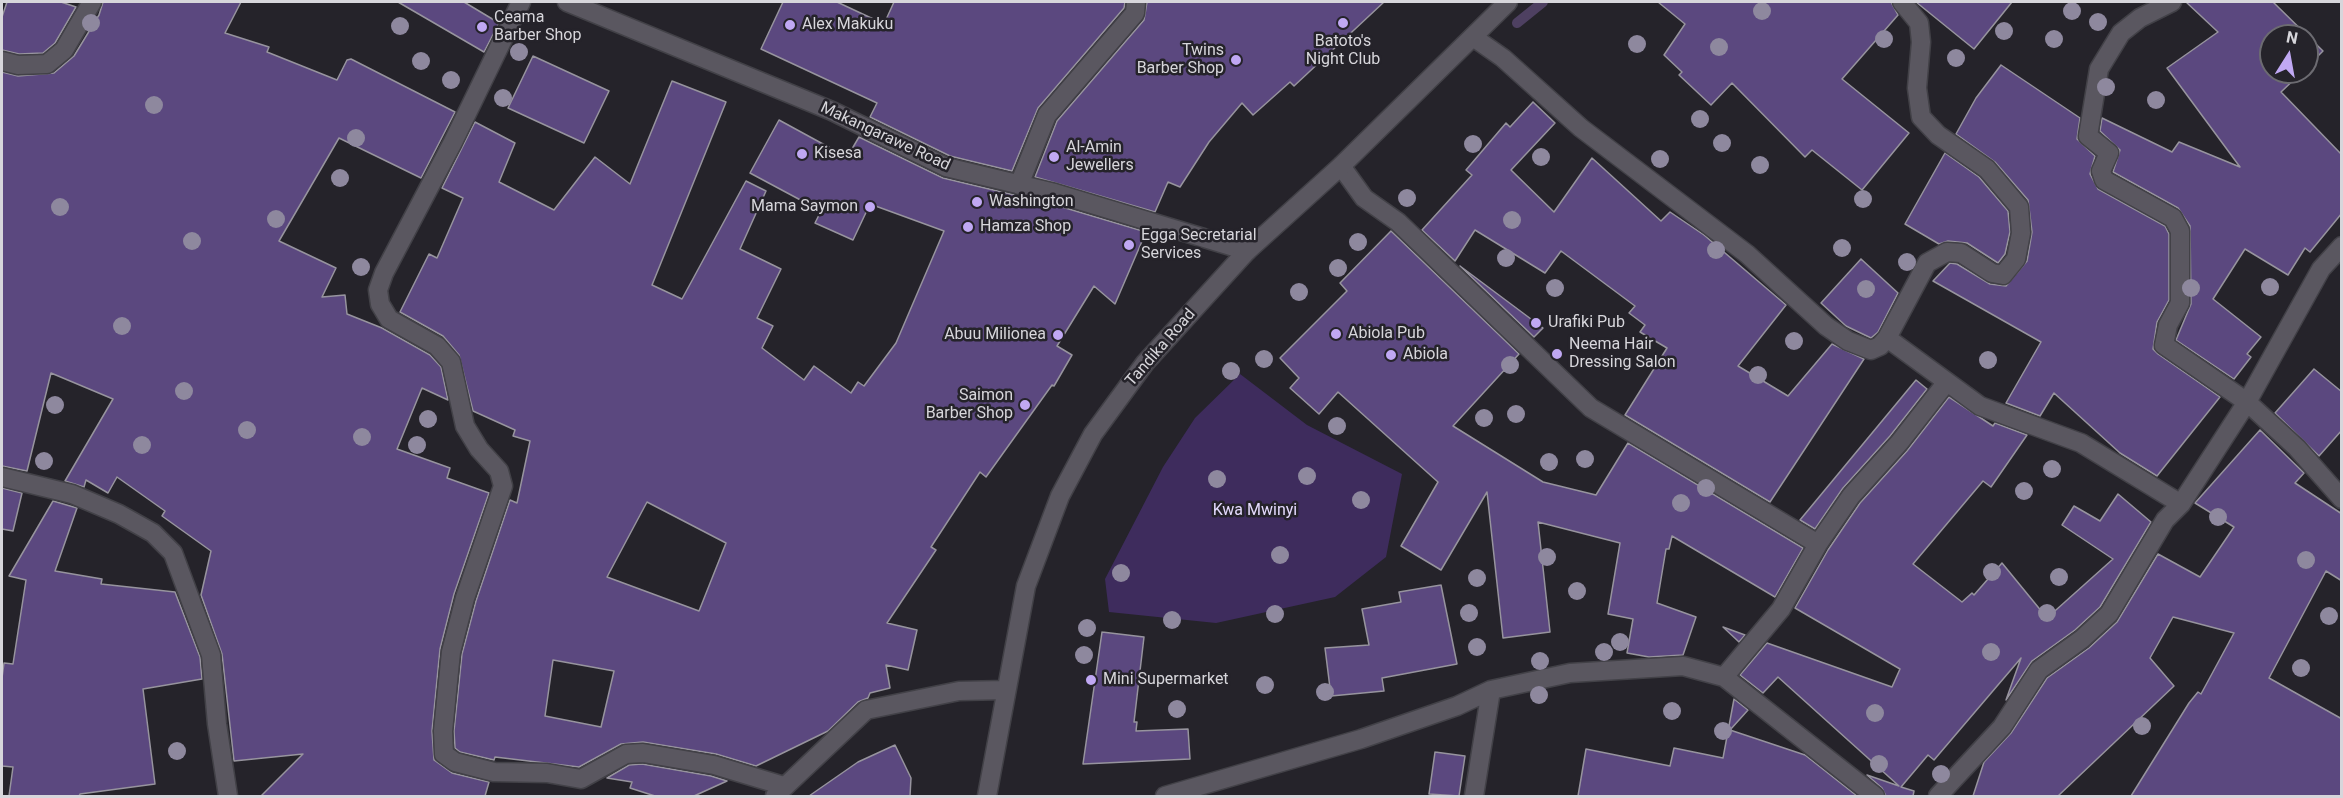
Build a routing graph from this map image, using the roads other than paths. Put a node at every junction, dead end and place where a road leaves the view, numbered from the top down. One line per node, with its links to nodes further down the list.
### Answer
1 (92, 2): 9 (street)
2 (521, 2): 24 (street)
3 (567, 2): 11 (street, Makangarawe Road)
4 (1136, 2): 11 (street)
5 (1508, 2): 8 (street, Tandika Road)
6 (1902, 2): 14 (street)
7 (2172, 2): 16 (street)
8 (1473, 37): 10 (street, Tandika Road); 14 (street)
9 (2, 61)
10 (1341, 166): 13 (street, Tandika Road); 20 (street)
11 (1019, 185): 13 (street, Makangarawe Road)
12 (2342, 246): 16 (street)
13 (1247, 251): 22 (street, Tandika Road)
14 (1887, 338): 15 (street)
15 (1946, 383): 19 (street); 20 (street)
16 (2247, 402): 18 (street); 19 (street)
17 (2, 477): 25 (street)
18 (2342, 499)
19 (2181, 504): 30 (street)
20 (1818, 544): 21 (street)
21 (1724, 677): 23 (street); 29 (street)
22 (1005, 690): 24 (street); 26 (street, Tandika Road)
23 (1491, 690): 27 (street); 28 (street)
24 (780, 791)
25 (228, 796)
26 (987, 796)
27 (1165, 796)
28 (1474, 796)
29 (1875, 796)
30 (1938, 796)

